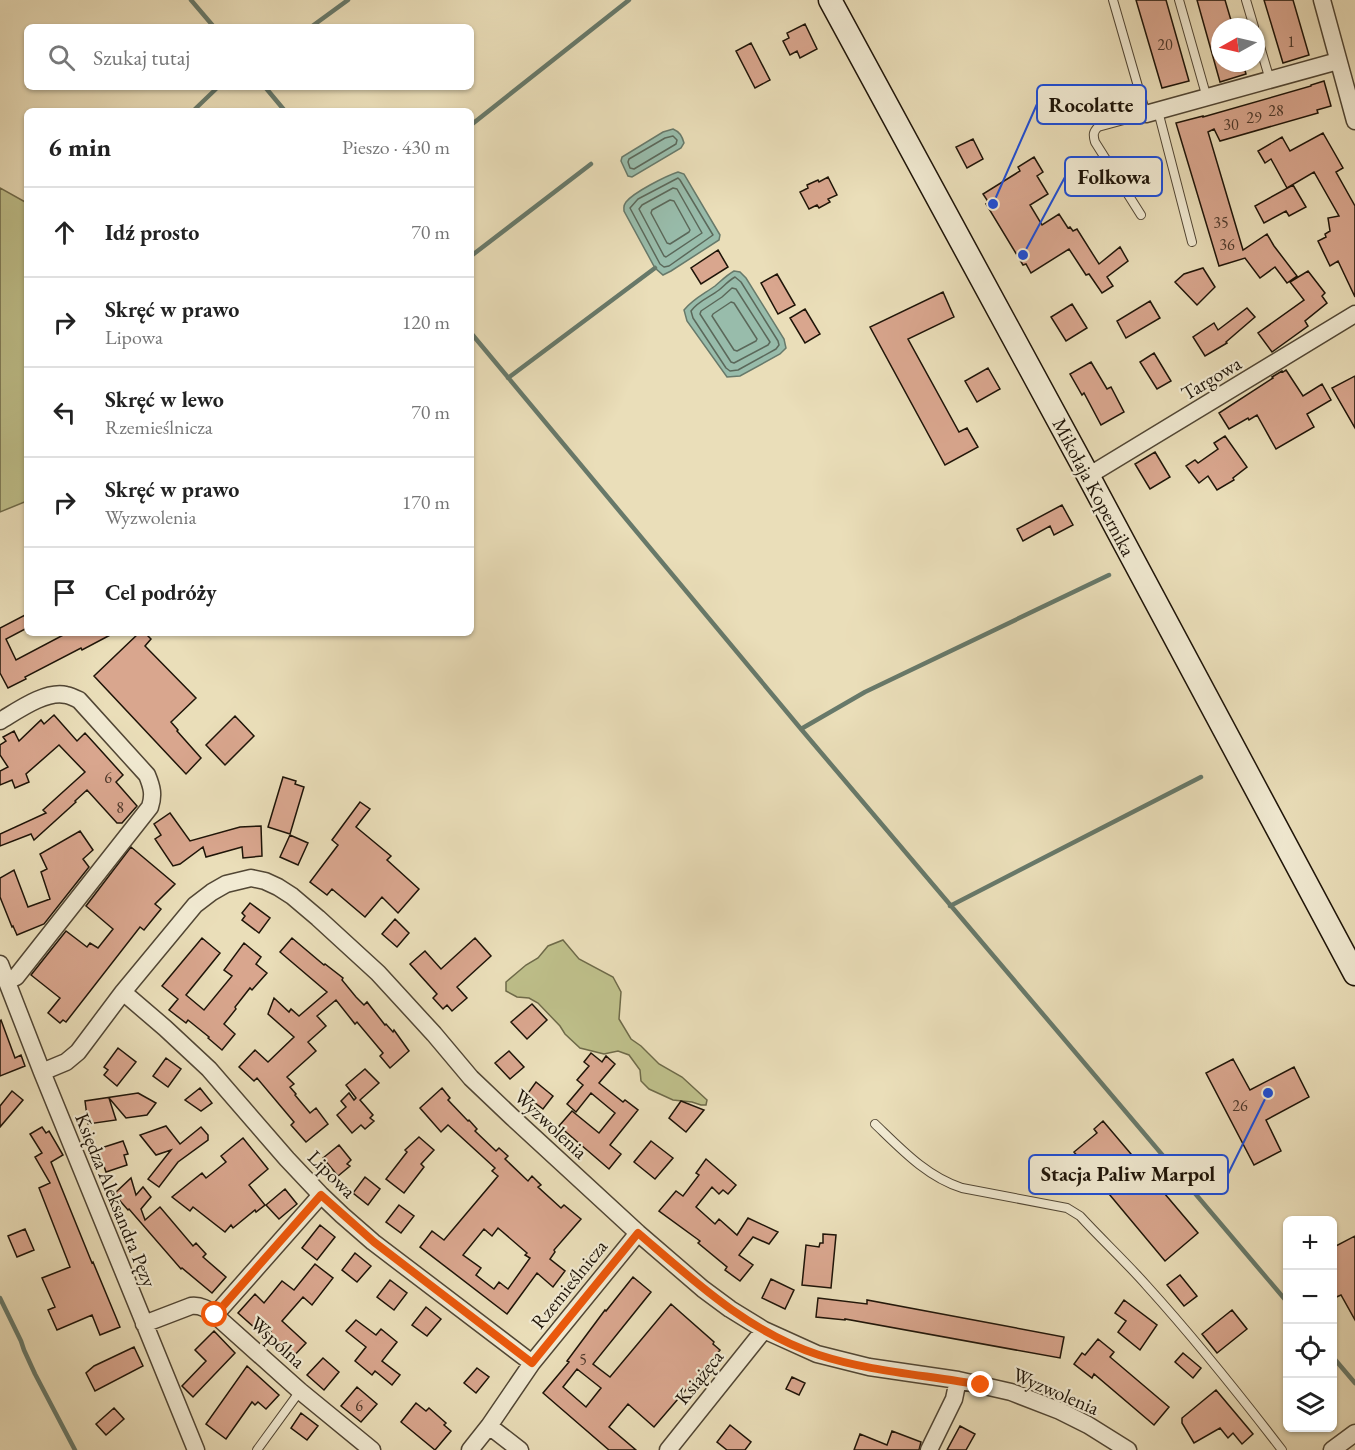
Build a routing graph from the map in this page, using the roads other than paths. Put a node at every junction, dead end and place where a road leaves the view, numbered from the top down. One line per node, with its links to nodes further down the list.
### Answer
1 (830, 0): 16 (main road, Mikołaja Kopernika)
2 (1113, 0): 11 (lane)
3 (1179, 0): 10 (lane)
4 (1246, 0): 6 (lane)
5 (1322, 0): 7 (street)
6 (1251, 18)
7 (1338, 61): 9 (street); 12 (street)
8 (1265, 63): 9 (lane)
9 (1270, 80): 10 (street)
10 (1207, 98): 11 (street)
11 (1152, 113): 13 (lane); 14 (lane)
12 (1355, 121)
13 (1141, 214)
14 (1192, 242)
15 (1355, 314): 16 (street, Targowa)
16 (1088, 476): 19 (main road, Mikołaja Kopernika)
17 (0, 721): 20 (street)
18 (0, 964): 20 (street, Księdza Aleksandra Pęzy)
19 (1355, 974)
20 (7, 981): 22 (street, Księdza Aleksandra Pęzy)
21 (123, 992): 22 (street, Wyzwolenia); 24 (street, Lipowa); 25 (street, Wyzwolenia)
22 (42, 1072): 27 (street, Księdza Aleksandra Pęzy)
23 (875, 1124): 42 (lane)
24 (321, 1195): 26 (street); 29 (street, Lipowa)
25 (638, 1233): 28 (street, Wyzwolenia); 29 (street, Rzemieślnicza)
26 (215, 1315): 27 (street, Wspólna); 31 (street, Wspólna)
27 (144, 1324): 34 (street, Księdza Aleksandra Pęzy)
28 (764, 1330): 30 (street, Wyzwolenia); 39 (street, Książęca)
29 (532, 1363): 32 (street, Rzemieślnicza)
30 (958, 1380): 40 (street); 41 (street, Wyzwolenia)
31 (300, 1391): 35 (lane); 36 (street, Wspólna)
32 (489, 1426): 37 (street, Rzemieślnicza); 38 (street)
33 (1355, 1434): 43 (street); 44 (street)
34 (195, 1450)
35 (258, 1450)
36 (372, 1450)
37 (470, 1450)
38 (520, 1450)
39 (668, 1450)
40 (929, 1450)
41 (1128, 1450)
42 (1282, 1450)
43 (1332, 1450)
44 (1344, 1450)

